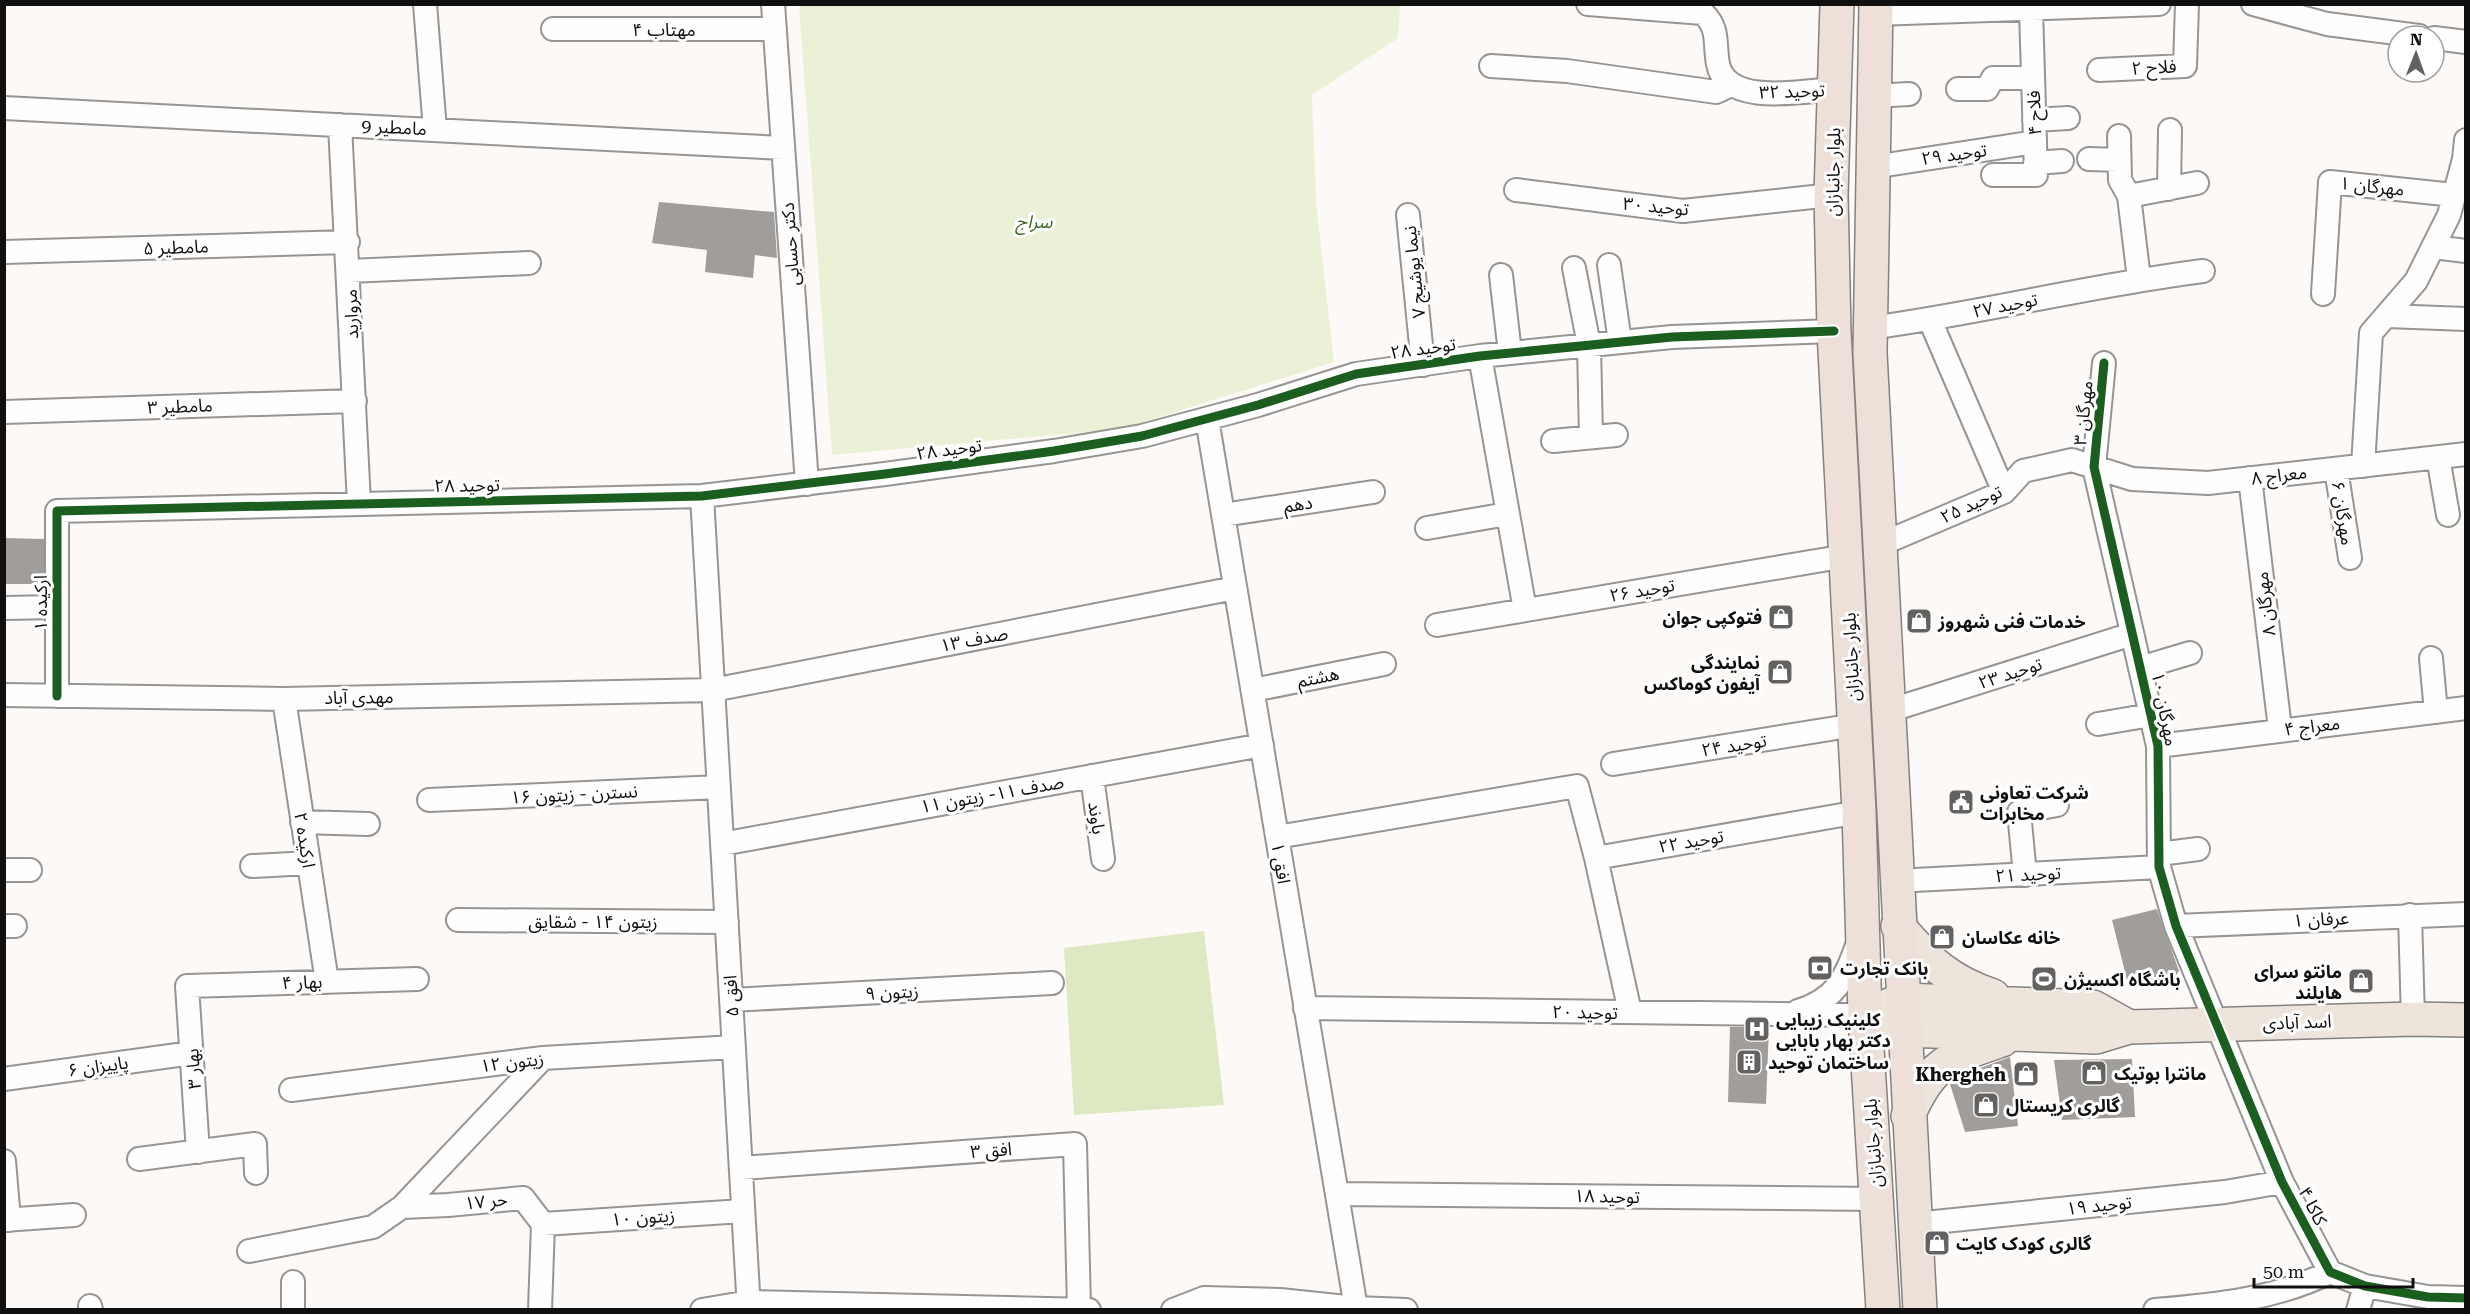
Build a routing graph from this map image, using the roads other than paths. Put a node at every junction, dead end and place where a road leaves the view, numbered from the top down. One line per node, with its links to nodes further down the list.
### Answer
1 (425, 4): 30 (street)
2 (773, 4): 16 (street, دکتر حسابی)
3 (1588, 4): 12 (street)
4 (1837, 4): 23 (highway, بلوار جانبازان)
5 (2159, 4): 8 (street)
6 (2187, 4): 20 (street, فلاح ۲)
7 (2253, 4): 13 (street)
8 (2145, 5): 9 (street)
9 (2053, 6): 11 (street)
10 (1876, 9): 11 (street); 26 (highway, بلوار جانبازان)
11 (2031, 9): 21 (street, فلاح ۴)
12 (1712, 13): 22 (street)
13 (2329, 14): 15 (street)
14 (553, 28): 16 (street, مهتاب ۴)
15 (2386, 28)
16 (775, 29): 35 (street, دکتر حسابی)
17 (2446, 40): 18 (street)
18 (2466, 42)
19 (1491, 66): 22 (street)
20 (2099, 70)
21 (2033, 78): 24 (street); 34 (street, فلاح ۴)
22 (1731, 85): 23 (street, توحید ۳۲)
23 (1834, 89): 44 (highway, بلوار جانبازان)
24 (1958, 89)
25 (1910, 94): 26 (street)
26 (1874, 96): 39 (highway, بلوار جانبازان)
27 (4, 108): 29 (street, مامطیر 9)
28 (2068, 118): 34 (street)
29 (340, 125): 30 (street, مامطیر 9); 48 (street, مروارید)
30 (435, 129): 35 (street, مامطیر 9)
31 (2170, 130): 42 (street)
32 (2119, 136): 37 (street)
33 (2466, 140): 45 (street)
34 (2035, 142): 38 (street); 39 (street, توحید ۲۹); 40 (street)
35 (783, 148): 83 (street, دکتر حسابی)
36 (2089, 159): 37 (street)
37 (2119, 160): 46 (street)
38 (2062, 161)
39 (1873, 166): 63 (highway, بلوار جانبازان)
40 (1993, 175)
41 (2197, 183): 42 (street)
42 (2169, 189): 46 (street)
43 (1516, 190): 44 (street, توحید ۳۰)
44 (1831, 195): 64 (highway, بلوار جانبازان)
45 (2454, 195): 49 (street); 59 (street, مهرگان ۱)
46 (2129, 196): 58 (street)
47 (1408, 215): 70 (street, نیما یوشیج ۷)
48 (348, 242): 51 (street, مامطیر ۵); 55 (street, مروارید)
49 (2433, 247): 50 (street); 60 (street)
50 (2466, 251)
51 (4, 252)
52 (529, 263): 55 (street)
53 (1609, 265): 65 (street)
54 (1574, 268): 66 (street)
55 (349, 271): 71 (street, مروارید)
56 (2203, 271): 58 (street, توحید ۲۷)
57 (1501, 275): 67 (street)
58 (2139, 279): 62 (street, توحید ۲۷)
59 (2323, 294)
60 (2387, 316): 61 (street); 79 (street)
61 (2466, 319)
62 (1930, 320): 63 (street, توحید ۲۷); 85 (street)
63 (1870, 328): 93 (highway, بلوار جانبازان)
64 (1834, 331): 65 (street, توحید ۲۸); 94 (highway, بلوار جانبازان)
65 (1620, 342): 66 (street, توحید ۲۸)
66 (1589, 345): 67 (street, توحید ۲۸); 75 (street)
67 (1510, 353): 68 (street, توحید ۲۸)
68 (1480, 356): 70 (street, توحید ۲۸); 89 (street, توحید ۲۸)
69 (2104, 363): 80 (street, مهرگان ۳)
70 (1424, 364): 73 (street, توحید ۲۸)
71 (355, 401): 72 (street, مامطیر ۳); 87 (street, مروارید)
72 (4, 412)
73 (1207, 419): 83 (street, توحید ۲۸); 90 (street, افق ۱)
74 (1616, 435): 75 (street)
75 (1591, 437): 76 (street)
76 (1553, 441)
77 (2466, 454): 78 (street, معراج ۸)
78 (2438, 457): 79 (street, معراج ۸); 91 (street)
79 (2363, 466): 81 (street, معراج ۸)
80 (2094, 467): 82 (street, معراج ۸); 85 (street, توحید ۲۵); 101 (street, مهرگان ۱۰)
81 (2336, 469): 82 (street, معراج ۸); 95 (street, مهرگان ۶)
82 (2250, 478): 117 (street, مهرگان ۸)
83 (807, 484): 86 (street, توحید ۲۸)
84 (1373, 492): 90 (street, دهم)
85 (2004, 492): 93 (street, توحید ۲۵)
86 (702, 496): 87 (street, توحید ۲۸); 106 (street)
87 (359, 504): 88 (street, توحید ۲۸)
88 (57, 511): 97 (street, ارکیده ۱)
89 (1507, 514): 92 (street); 99 (street, توحید ۲۸)
90 (1223, 515): 96 (street, افق ۱)
91 (2448, 515)
92 (1426, 528)
93 (1879, 545): 112 (highway, بلوار جانبازان)
94 (1846, 555): 99 (street, توحید ۲۶); 116 (highway, بلوار جانبازان)
95 (2350, 558)
96 (1235, 588): 106 (street, صدف ۱۳); 107 (street, افق ۱)
97 (56, 607): 98 (street); 109 (street, ارکیده ۱)
98 (5, 608)
99 (1525, 610): 100 (street, توحید ۲۶)
100 (1437, 625)
101 (2132, 634): 105 (street, مهرگان ۱۰); 112 (street, توحید ۲۳)
102 (2190, 653): 105 (street)
103 (2432, 658): 113 (street)
104 (1384, 664): 107 (street, هشتم)
105 (2140, 668): 114 (street, مهرگان ۱۰)
106 (713, 690): 110 (street, مهدی آباد); 122 (street, افق ۵)
107 (1252, 690): 118 (street, افق ۱)
108 (4, 695): 109 (street, مهدی آباد)
109 (57, 696): 110 (street, مهدی آباد)
110 (284, 699): 126 (street, ارکیده ۲)
111 (2466, 708): 113 (street, معراج ۴)
112 (1888, 711): 139 (highway, بلوار جانبازان)
113 (2436, 712): 117 (street, معراج ۴)
114 (2151, 715): 115 (street); 119 (street, مهرگان ۱۰)
115 (2098, 724)
116 (1855, 725): 120 (street, توحید ۲۴); 125 (highway, بلوار جانبازان)
117 (2280, 729): 119 (street, معراج ۴)
118 (1262, 745): 121 (street, صدف ۱۱- زیتون ۱۱); 128 (street, افق ۱)
119 (2158, 746): 133 (street, مهرگان ۱۰)
120 (1613, 764)
121 (1092, 776): 129 (street, صدف ۱۱- زیتون ۱۱); 132 (street, باوند)
122 (719, 787): 123 (street, نسترن - زیتون ۱۶); 129 (street, افق ۵)
123 (429, 800)
124 (2057, 805): 138 (street)
125 (1859, 812): 131 (street, توحید ۲۲); 146 (highway, بلوار جانبازان)
126 (302, 822): 127 (street); 134 (street, ارکیده ۲)
127 (369, 824)
128 (1277, 837): 131 (street); 152 (street, افق ۱)
129 (722, 844): 143 (street, افق ۵)
130 (2198, 849): 133 (street, توحید ۲۱)
131 (1596, 858): 153 (street)
132 (1103, 859)
133 (2159, 860): 138 (street, توحید ۲۱); 145 (street, مهرگان ۱۰)
134 (309, 862): 135 (street); 148 (street, ارکیده ۲)
135 (252, 866)
136 (4, 870): 137 (street)
137 (30, 870)
138 (2025, 874): 139 (street, توحید ۲۱)
139 (1896, 881): 144 (highway, بلوار جانبازان)
140 (2466, 914): 141 (street, عرفان ۱)
141 (2410, 915): 145 (street, عرفان ۱); 158 (street)
142 (459, 920): 143 (street, زیتون ۱۴ - شقایق)
143 (727, 921): 151 (street, افق ۵)
144 (1898, 926): 156 (highway, بلوار جانبازان); 157 (main road)
145 (2176, 926): 160 (street, مهرگان ۱۰)
146 (1863, 930): 154 (street); 155 (highway, بلوار جانبازان)
147 (417, 979): 148 (street, بهار ۴)
148 (327, 982): 150 (street, بهار ۴)
149 (1053, 983): 151 (street, زیتون ۹)
150 (187, 986): 162 (street, بهار ۳)
151 (731, 1000): 161 (street, افق ۵)
152 (1305, 1008): 153 (street, توحید ۲۰); 174 (street, افق ۱)
153 (1630, 1012): 154 (street, توحید ۲۰)
154 (1785, 1014): 155 (street, توحید ۲۰)
155 (1865, 1015): 156 (main road, اسد آبادی); 175 (highway, بلوار جانبازان)
156 (1903, 1015): 157 (main road, اسد آبادی); 166 (highway, بلوار جانبازان)
157 (2020, 1019): 160 (main road, اسد آبادی); 166 (main road)
158 (2413, 1019): 159 (main road, اسد آبادی); 160 (main road, اسد آبادی)
159 (2466, 1020)
160 (2215, 1024): 173 (street, کاکا ۴)
161 (734, 1047): 163 (street, زیتون ۱۲); 171 (street, افق ۵)
162 (192, 1053): 164 (street, پاییزان ۶); 167 (street, بهار ۳)
163 (543, 1058): 165 (street, زیتون ۱۲); 176 (street)
164 (4, 1079)
165 (291, 1090)
166 (1908, 1116): 181 (highway, بلوار جانبازان)
167 (198, 1152): 168 (street); 172 (street)
168 (139, 1159)
169 (4, 1161): 170 (street)
170 (5, 1166): 179 (street)
171 (741, 1168): 177 (street, افق ۵); 190 (street, افق ۳)
172 (256, 1173)
173 (2282, 1182): 181 (street, توحید ۱۹); 183 (street, کاکا ۴)
174 (1337, 1194): 175 (street, توحید ۱۸); 189 (street, افق ۱)
175 (1876, 1199): 197 (highway, بلوار جانبازان)
176 (402, 1207): 180 (street, حر ۱۷); 182 (street)
177 (743, 1211): 180 (street, زیتون ۱۰); 188 (street, افق ۵)
178 (74, 1215): 179 (street)
179 (7, 1220)
180 (543, 1224): 192 (street)
181 (1915, 1224): 198 (highway, بلوار جانبازان)
182 (249, 1251)
183 (2330, 1272): 185 (street); 199 (street)
184 (293, 1282): 191 (street)
185 (2365, 1286): 187 (street); 200 (street)
186 (2466, 1298): 187 (street)
187 (2428, 1303)
188 (749, 1306): 190 (street); 193 (street)
189 (1356, 1308): 195 (street); 196 (street)
190 (1079, 1309): 194 (street)
191 (294, 1310)
192 (540, 1310)
193 (702, 1310)
194 (1089, 1310)
195 (1173, 1310)
196 (1406, 1310)
197 (1883, 1310)
198 (1920, 1310)
199 (2155, 1310)
200 (2358, 1310)

